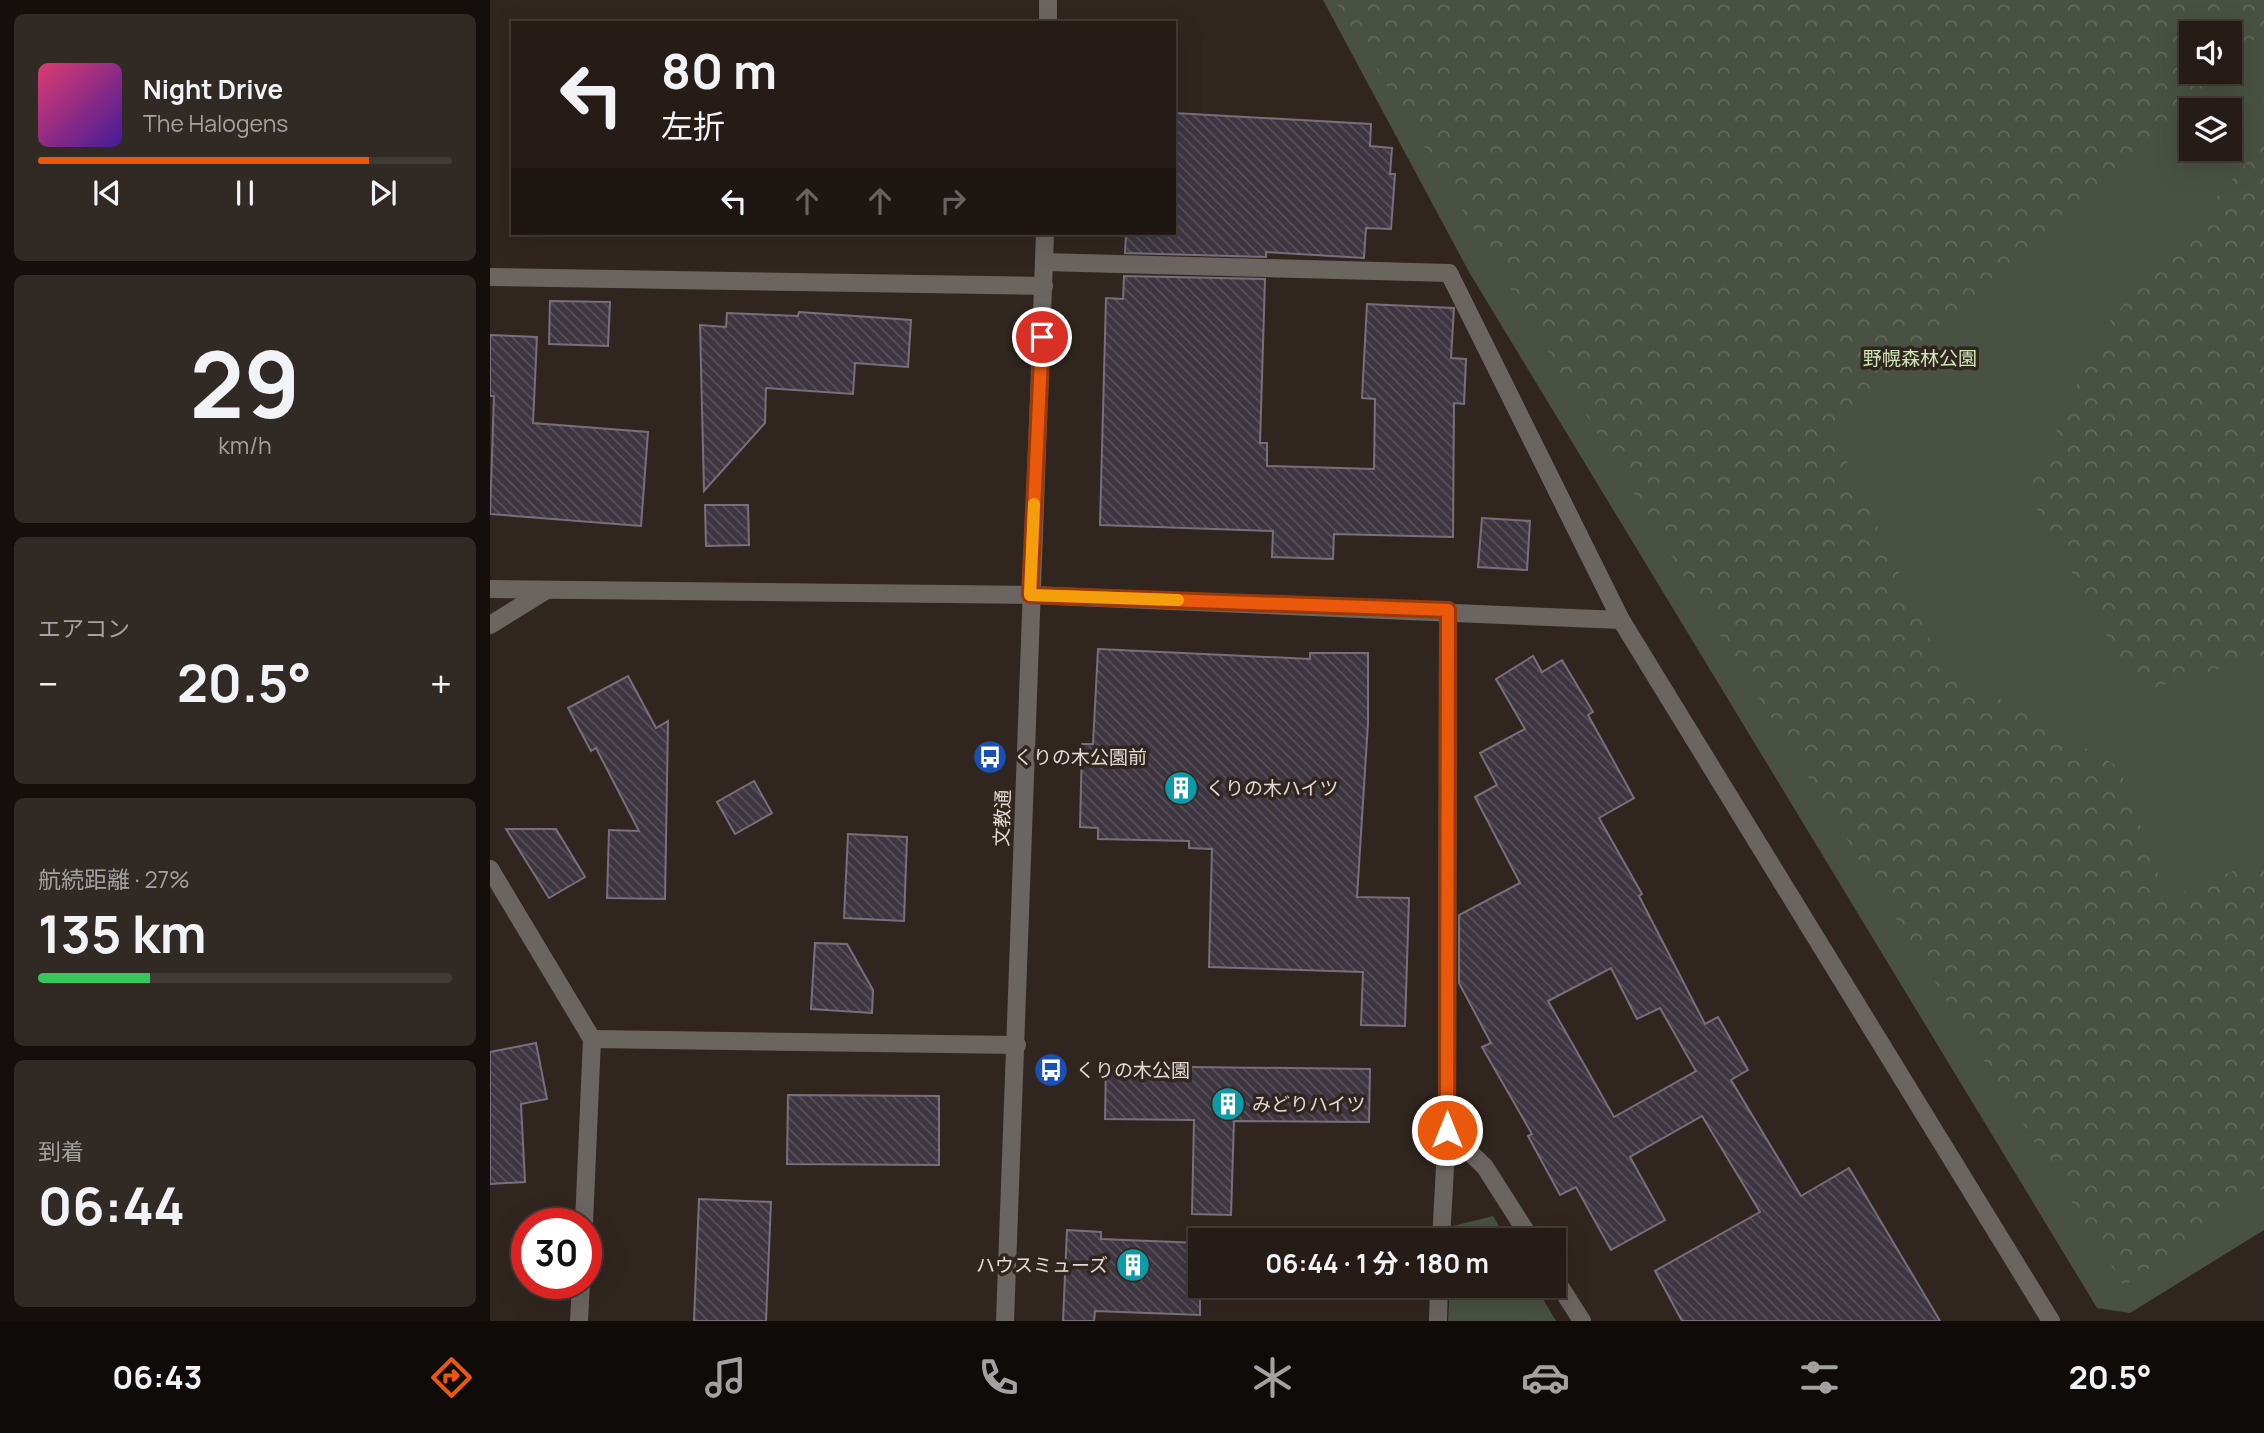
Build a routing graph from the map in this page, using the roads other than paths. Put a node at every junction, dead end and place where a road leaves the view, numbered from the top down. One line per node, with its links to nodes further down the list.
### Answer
1 (1048, 0): 2 (street)
2 (1048, 21)
3 (1045, 235): 4 (street, 文教通)
4 (1045, 262): 6 (street, 文教通); 11 (street)
5 (490, 277): 6 (street)
6 (1044, 286): 9 (street, 文教通)
7 (490, 589): 8 (street)
8 (545, 591): 9 (street); 12 (street)
9 (1030, 595): 10 (street); 15 (street, 文教通)
10 (1448, 610): 11 (street); 16 (street)
11 (1621, 620): 27 (street)
12 (490, 625)
13 (490, 869): 14 (street)
14 (592, 1040): 15 (street); 17 (street)
15 (1017, 1045): 24 (street, 文教通)
16 (1447, 1130): 18 (street); 19 (street)
17 (585, 1208)
18 (1442, 1228)
19 (1523, 1228)
20 (1566, 1296): 26 (street)
21 (1439, 1298): 25 (street)
22 (580, 1299): 23 (street)
23 (579, 1321)
24 (1005, 1321)
25 (1438, 1321)
26 (1582, 1321)
27 (2051, 1321)

